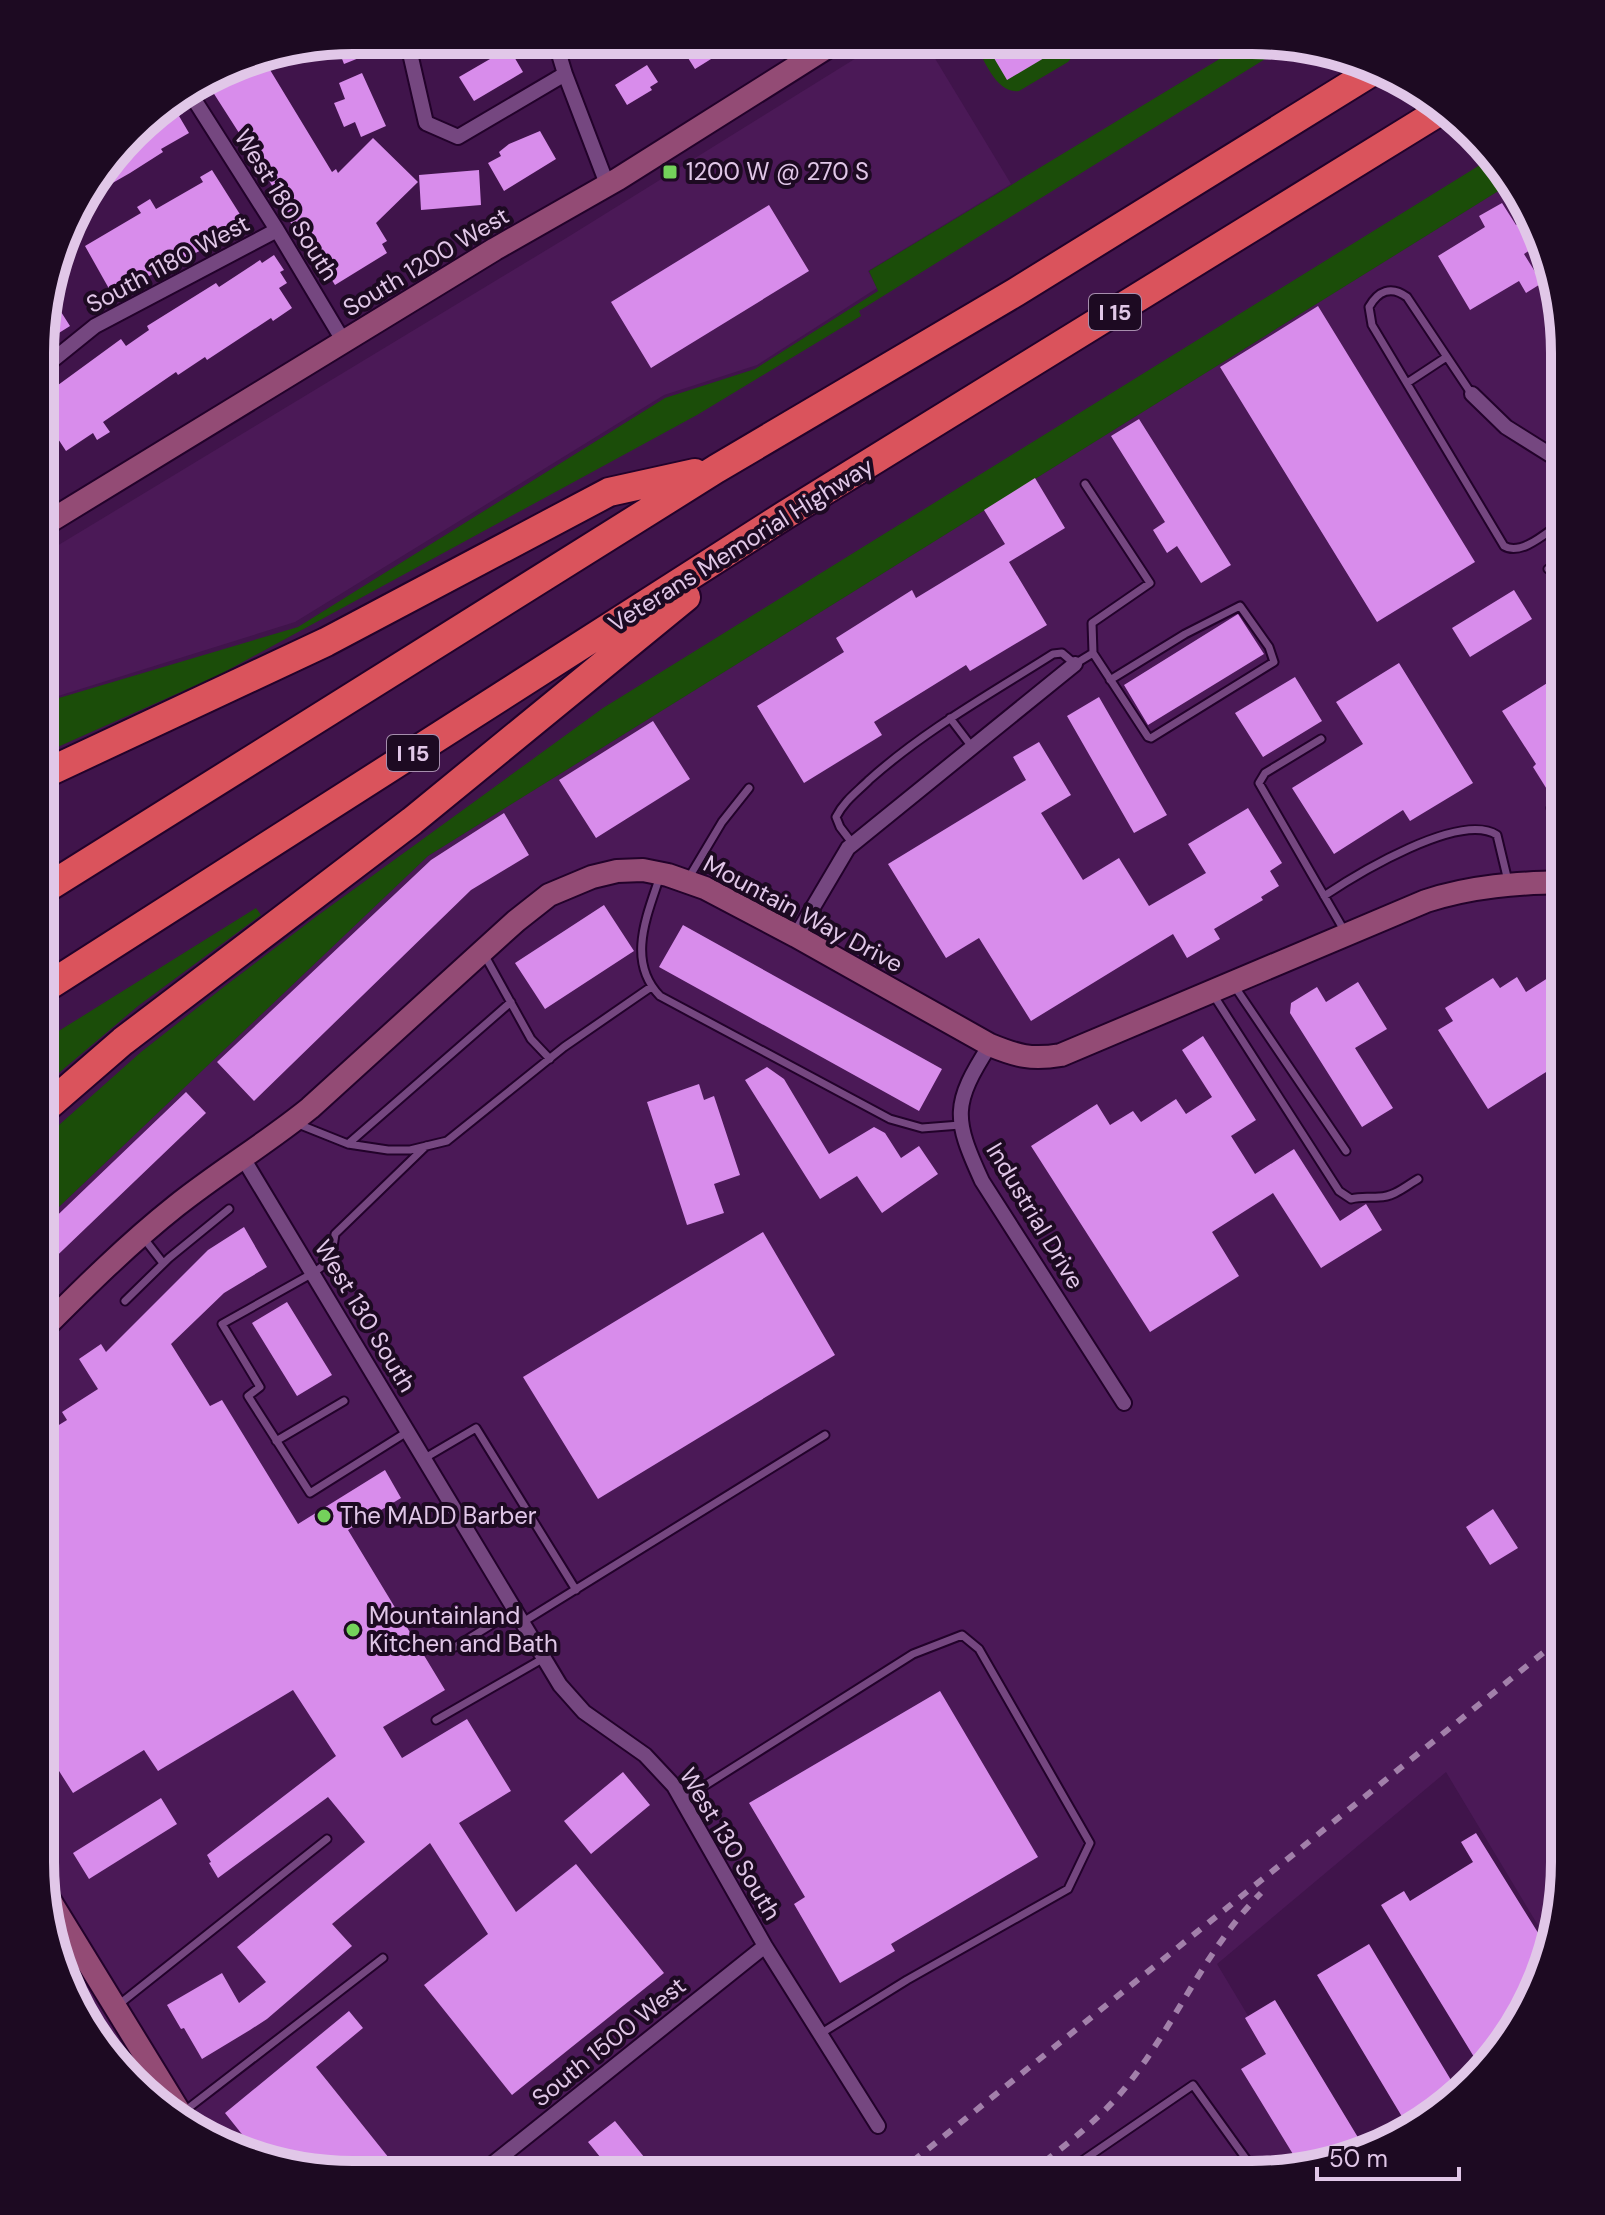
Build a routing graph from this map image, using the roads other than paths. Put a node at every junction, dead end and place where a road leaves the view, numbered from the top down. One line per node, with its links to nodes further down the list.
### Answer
1 (410, 54): 4 (street)
2 (559, 54): 4 (street)
3 (816, 54): 8 (street, South 1200 West)
4 (565, 74): 8 (street)
5 (1364, 76): 16 (highway)
6 (194, 100): 9 (street, West 180 South)
7 (1433, 115): 18 (highway, Veterans Memorial Highway / I 15)
8 (607, 184): 10 (street, South 1200 West)
9 (277, 230): 10 (street, West 180 South); 12 (street, South 1180 West)
10 (344, 342): 19 (street, South 1200 West)
11 (1445, 358): 13 (lane); 13 (lane); 14 (lane)
12 (54, 359)
13 (1407, 383): 20 (lane)
14 (1472, 394): 15 (street)
15 (1551, 455)
16 (716, 469): 29 (highway); 34 (highway)
17 (1085, 484): 23 (lane)
18 (785, 515): 41 (highway, Veterans Memorial Highway / I 15); 48 (highway)
19 (54, 519)
20 (1551, 529)
21 (1551, 567): 22 (lane)
22 (1548, 569)
23 (1093, 653): 24 (lane); 25 (lane)
24 (1075, 664): 26 (lane); 28 (street)
25 (1110, 680): 25 (lane)
26 (950, 718): 28 (lane); 31 (lane)
27 (1321, 739): 37 (lane)
28 (972, 747): 31 (street)
29 (54, 769)
30 (749, 788): 33 (lane)
31 (853, 844): 39 (street)
32 (661, 874): 33 (street, Mountain Way Drive); 40 (street, Mountain Way Drive); 43 (lane)
33 (687, 880): 39 (street, Mountain Way Drive)
34 (54, 883)
35 (1551, 883): 36 (street, Mountain Way Drive)
36 (1508, 885): 37 (lane); 38 (street, Mountain Way Drive)
37 (1324, 896): 38 (lane)
38 (1346, 934): 42 (street, Mountain Way Drive)
39 (796, 936): 46 (street, Mountain Way Drive)
40 (483, 952): 45 (lane); 49 (street, Mountain Way Drive)
41 (54, 982)
42 (1232, 982): 44 (street, Mountain Way Drive); 53 (lane)
43 (651, 987): 47 (lane); 50 (lane)
44 (1211, 991): 46 (street, Mountain Way Drive); 55 (lane)
45 (511, 1002): 47 (lane); 51 (lane)
46 (990, 1045): 50 (street, Industrial Drive)
47 (550, 1059): 52 (lane)
48 (54, 1101)
49 (293, 1122): 51 (lane); 54 (street, Mountain Way Drive)
50 (960, 1125): 63 (street, Industrial Drive)
51 (348, 1144): 52 (lane)
52 (426, 1146): 59 (lane)
53 (1346, 1151)
54 (243, 1158): 57 (street, Mountain Way Drive); 59 (street, West 130 South)
55 (1418, 1179)
56 (229, 1209): 58 (lane)
57 (141, 1235): 58 (lane); 61 (street, Mountain Way Drive)
58 (163, 1263): 60 (lane)
59 (313, 1273): 64 (street, West 130 South); 66 (lane)
60 (125, 1301)
61 (54, 1319)
62 (344, 1401): 66 (lane)
63 (1124, 1403)
64 (409, 1430): 66 (lane); 67 (street, West 130 South)
65 (825, 1435): 68 (lane)
66 (276, 1441)
67 (425, 1458): 68 (lane); 69 (street, West 130 South)
68 (576, 1590): 69 (lane)
69 (519, 1616): 70 (lane); 71 (street, West 130 South)
70 (455, 1647)
71 (544, 1658): 72 (lane); 73 (street, West 130 South)
72 (436, 1720)
73 (682, 1800): 76 (street, West 130 South); 79 (lane)
74 (327, 1839): 78 (lane)
75 (63, 1934): 78 (street)
76 (765, 1946): 79 (street, West 130 South); 83 (street, South 1500 West)
77 (383, 1958): 81 (lane)
78 (115, 2008): 80 (street)
79 (820, 2034): 82 (street, West 130 South)
80 (172, 2100)
81 (191, 2113)
82 (878, 2126)
83 (506, 2161)
84 (1082, 2161): 85 (lane)
85 (1248, 2161)

